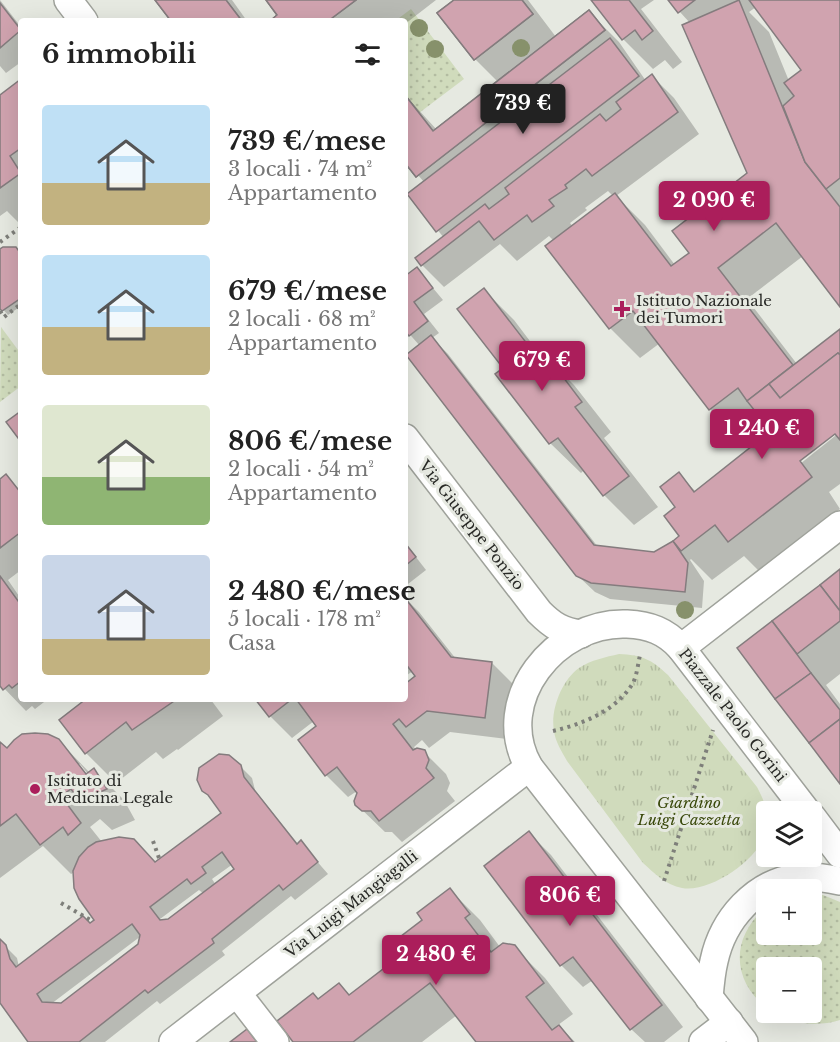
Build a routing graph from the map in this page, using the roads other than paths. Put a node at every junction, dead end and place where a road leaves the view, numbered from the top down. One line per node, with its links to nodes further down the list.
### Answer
1 (68, 0): 2 (street)
2 (82, 18)
3 (408, 442): 5 (street, Via Giuseppe Ponzio)
4 (840, 525): 7 (street)
5 (539, 612): 6 (street); 8 (street)
6 (581, 634): 7 (street, Piazzale Paolo Gorini); 8 (street, Piazzale Paolo Gorini)
7 (681, 648): 10 (street, Piazzale Paolo Gorini)
8 (544, 660): 9 (street, Piazzale Paolo Gorini)
9 (529, 767): 14 (street, Via Luigi Mangiagalli); 15 (street, Piazzale Paolo Gorini)
10 (799, 801)
11 (822, 830): 12 (street)
12 (840, 854)
13 (840, 881): 15 (street)
14 (237, 993): 17 (street, Via Luigi Mangiagalli); 18 (street)
15 (709, 998): 16 (street, Piazzale Paolo Gorini)
16 (736, 1032): 19 (street)
17 (173, 1042)
18 (275, 1042)
19 (703, 1042)

